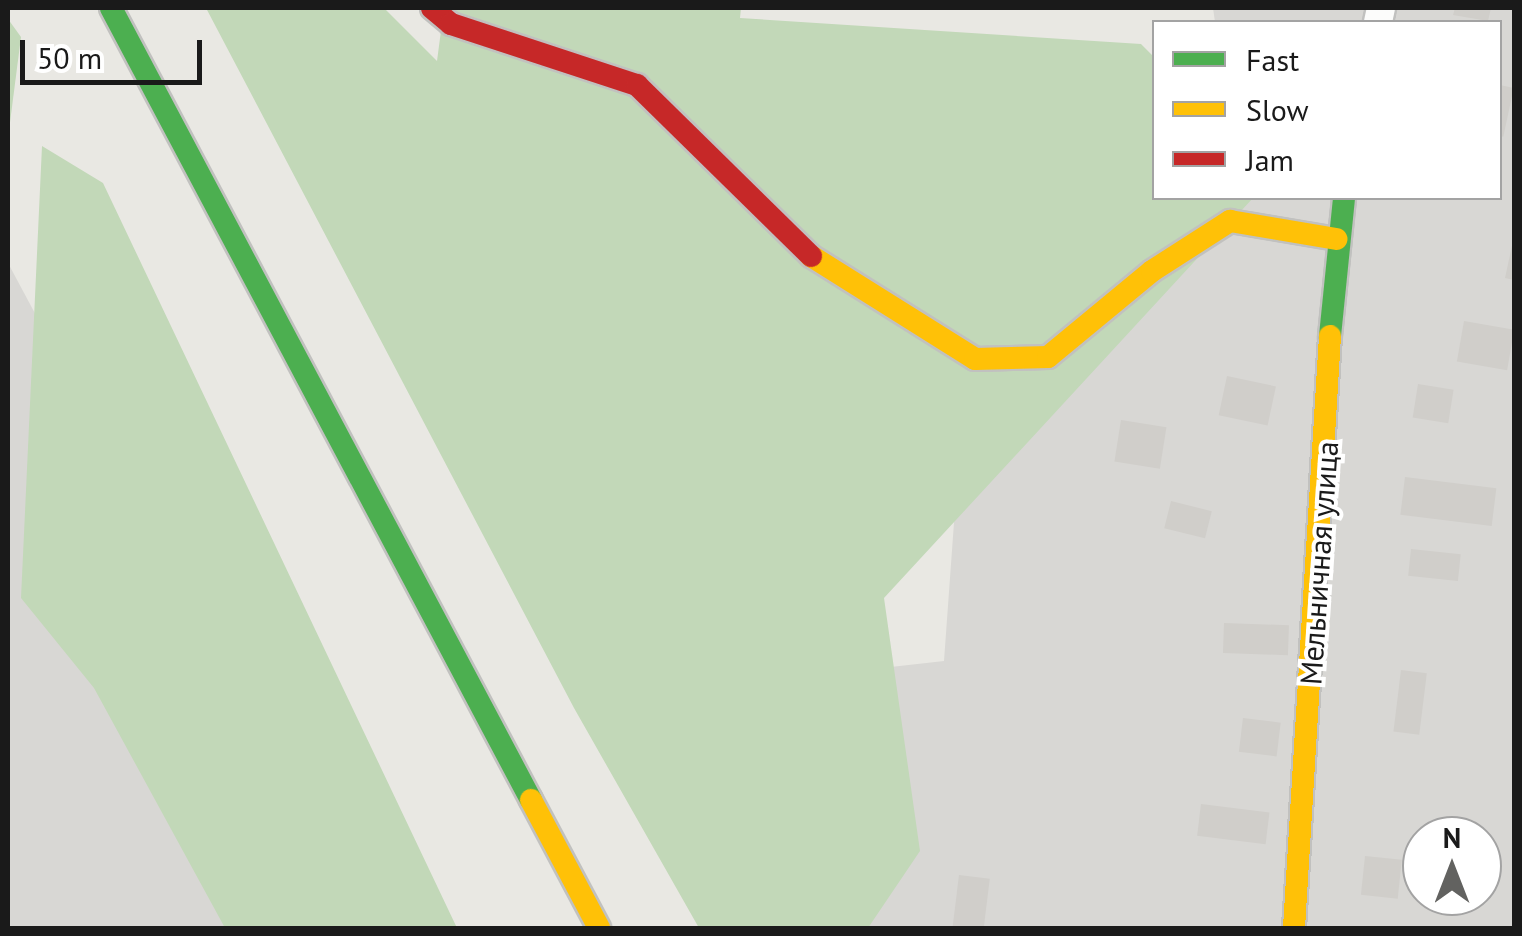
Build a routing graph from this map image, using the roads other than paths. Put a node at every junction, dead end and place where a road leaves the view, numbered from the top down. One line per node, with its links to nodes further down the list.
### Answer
1 (111, 8): 5 (main road)
2 (432, 8): 4 (main road)
3 (1344, 200): 4 (main road, Мельничная улица)
4 (1336, 239): 6 (main road, Мельничная улица)
5 (599, 928)
6 (1294, 928)

